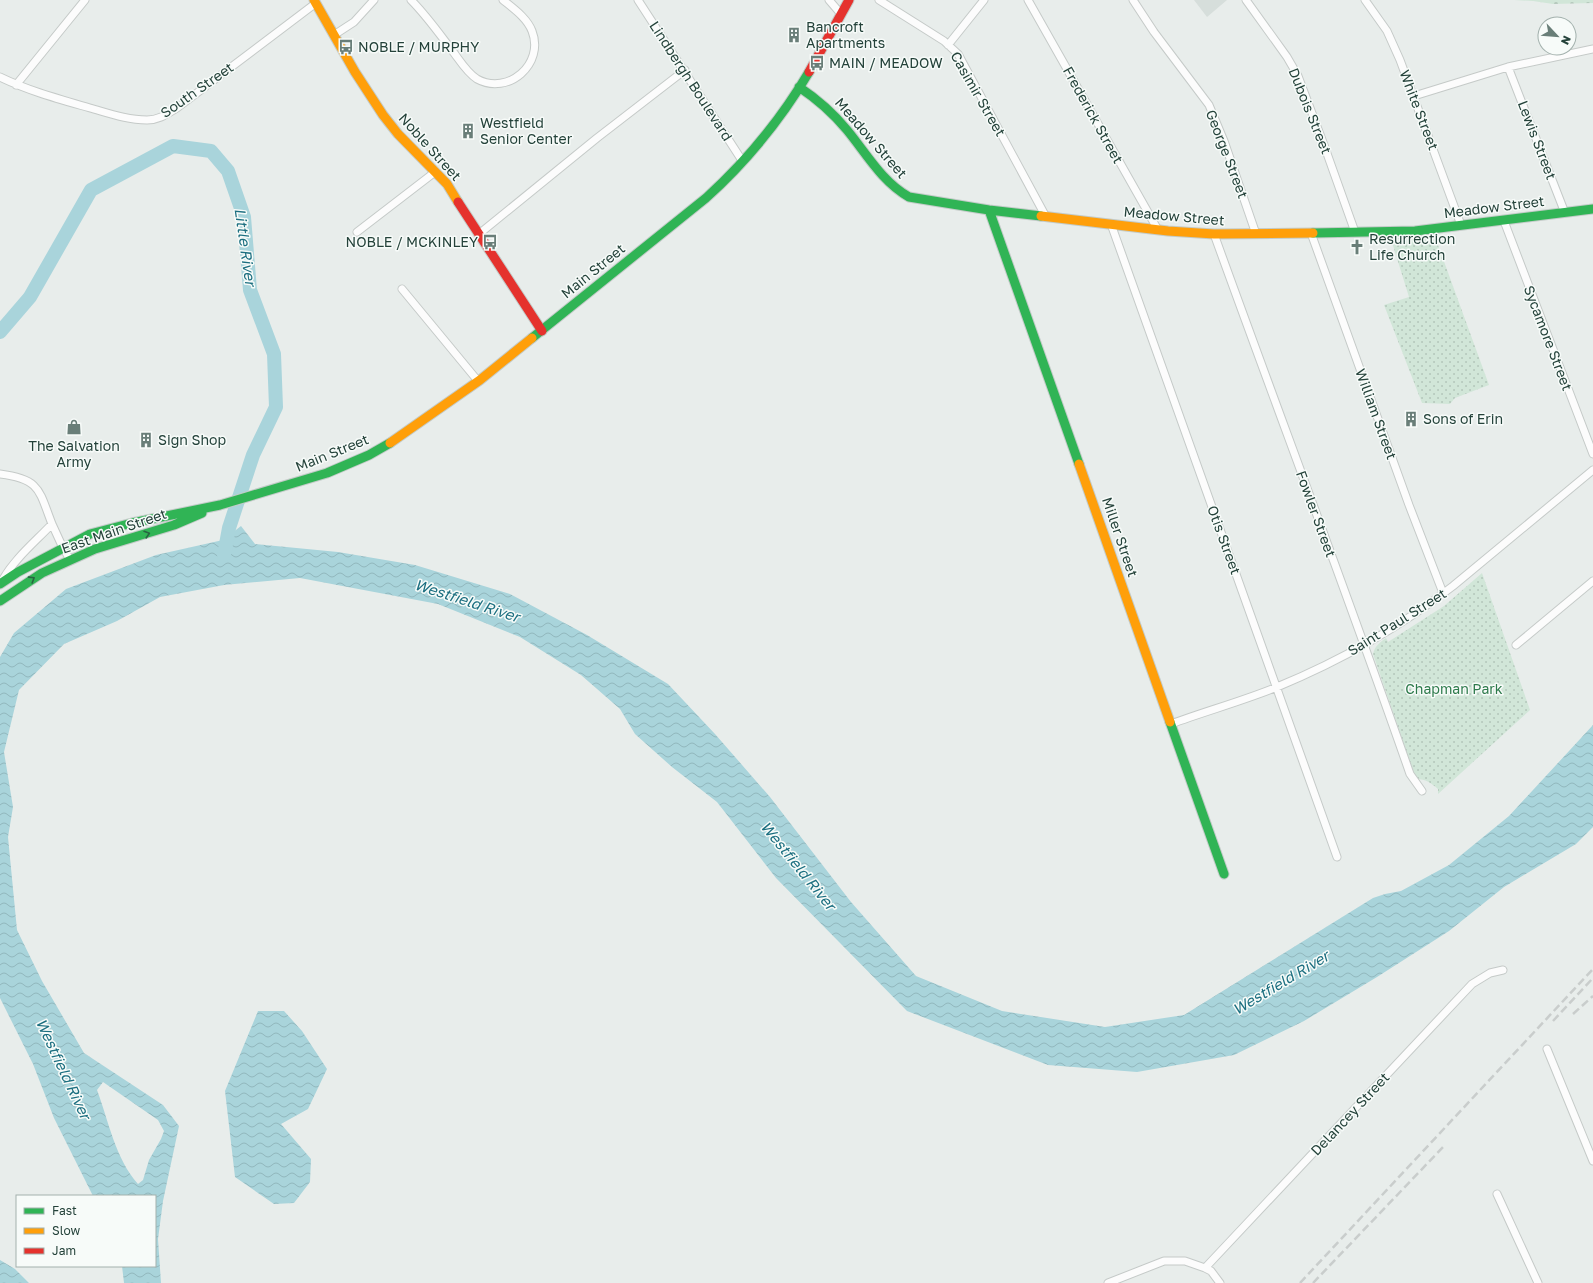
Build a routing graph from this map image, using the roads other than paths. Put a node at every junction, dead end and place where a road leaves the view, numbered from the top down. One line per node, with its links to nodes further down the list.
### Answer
1 (85, 0): 22 (street)
2 (374, 0): 16 (street)
3 (410, 0): 4 (street)
4 (503, 0)
5 (638, 0): 20 (street, Lindbergh Boulevard)
6 (829, 0): 15 (street)
7 (849, 0): 15 (main road, Main Street)
8 (879, 0): 17 (street, Casimir Street)
9 (984, 0): 17 (street)
10 (1028, 0): 34 (street, Frederick Street)
11 (1133, 0): 40 (street, George Street)
12 (1246, 0): 36 (street, Dubois Street)
13 (1365, 0): 24 (street, White Street)
14 (315, 1): 16 (main road, Noble Street); 22 (street, South Street)
15 (841, 14): 23 (main road, Main Street)
16 (334, 35): 26 (main road, Noble Street)
17 (948, 45): 30 (street, Casimir Street)
18 (1593, 49): 19 (street)
19 (1508, 67): 24 (street); 29 (street, Lewis Street)
20 (685, 70): 25 (street, Lindbergh Boulevard); 38 (street)
21 (0, 77): 22 (street, South Street)
22 (16, 85)
23 (799, 87): 25 (main road, Main Street); 28 (main road, Meadow Street)
24 (1414, 96): 33 (street, White Street)
25 (743, 162): 42 (main road, Main Street)
26 (435, 172): 35 (street); 38 (main road, Noble Street)
27 (1593, 209): 29 (main road, Meadow Street)
28 (989, 210): 30 (main road, Meadow Street); 59 (main road, Miller Street)
29 (1565, 213): 31 (main road, Meadow Street)
30 (1046, 217): 32 (main road, Meadow Street)
31 (1504, 221): 33 (main road, Meadow Street); 44 (street, Sycamore Street)
32 (1111, 224): 34 (main road, Meadow Street); 58 (street, Otis Street)
33 (1462, 225): 36 (main road, Meadow Street)
34 (1158, 230): 39 (main road, Meadow Street)
35 (357, 232)
36 (1355, 232): 37 (main road, Meadow Street)
37 (1311, 233): 40 (main road, Meadow Street); 54 (street, William Street)
38 (479, 234): 42 (main road, Noble Street)
39 (1214, 234): 40 (main road, Meadow Street); 56 (street, Fowler Street)
40 (1256, 234)
41 (402, 289): 43 (street)
42 (542, 331): 43 (main road, Main Street)
43 (478, 381): 47 (main road, Main Street)
44 (1593, 454)
45 (1593, 470): 54 (street, Saint Paul Street)
46 (0, 474): 49 (street)
47 (285, 487): 48 (main road, East Main Street)
48 (220, 505): 50 (main road, East Main Street); 51 (main road, East Main Street, one-way to 48)
49 (52, 524): 50 (street); 53 (street)
50 (63, 548): 51 (street); 53 (main road, East Main Street)
51 (70, 560): 55 (main road, East Main Street, one-way to 51)
52 (1593, 581): 57 (street)
53 (1, 584)
54 (1443, 594): 56 (street, Saint Paul Street)
55 (0, 601)
56 (1365, 644): 58 (street, Saint Paul Street); 60 (street, Fowler Street)
57 (1516, 645)
58 (1276, 687): 59 (street, Saint Paul Street); 61 (street, Otis Street)
59 (1171, 724): 62 (main road, Miller Street)
60 (1422, 791)
61 (1337, 856)
62 (1224, 874)
63 (1503, 970): 67 (street, Delancey Street)
64 (1547, 1049): 65 (street)
65 (1593, 1161)
66 (1497, 1194): 70 (street)
67 (1205, 1268): 68 (street); 69 (street)
68 (1108, 1283)
69 (1220, 1283)
70 (1538, 1283)

